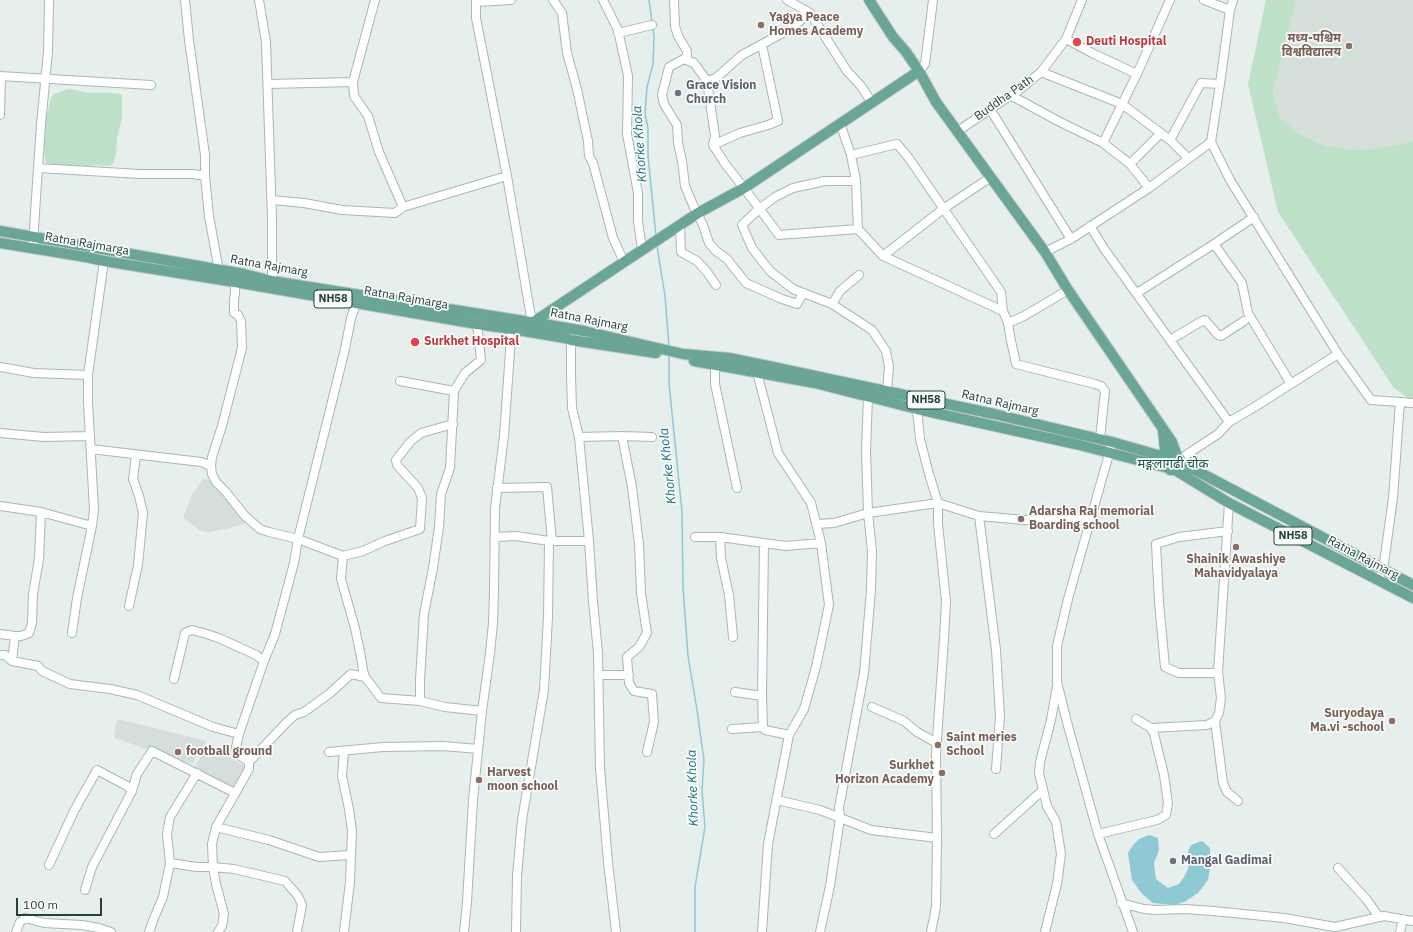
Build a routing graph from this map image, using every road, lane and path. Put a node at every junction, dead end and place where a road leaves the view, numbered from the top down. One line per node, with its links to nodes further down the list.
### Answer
1 (49, 0): 28 (street)
2 (185, 0): 50 (street)
3 (259, 0): 31 (street)
4 (375, 0): 30 (street)
5 (511, 0): 16 (street)
6 (553, 0): 75 (street)
7 (603, 0): 20 (street)
8 (674, 0): 23 (street)
9 (787, 0): 18 (street)
10 (869, 0): 24 (main road)
11 (933, 0): 24 (street)
12 (1082, 0): 21 (street, Buddha Path)
13 (1170, 0): 26 (street)
14 (1204, 0): 17 (street)
15 (1233, 0): 17 (street)
16 (476, 1): 51 (street)
17 (1230, 10): 32 (street)
18 (810, 13): 22 (street); 35 (street)
19 (652, 25): 20 (street)
20 (618, 33): 71 (street)
21 (1066, 39): 25 (street, Buddha Path); 26 (street)
22 (762, 45): 29 (street); 45 (street)
23 (684, 59): 29 (street); 60 (street)
24 (919, 71): 35 (main road); 40 (main road)
25 (1041, 72): 34 (street, Buddha Path); 36 (street)
26 (1137, 74): 36 (street)
27 (1, 76): 28 (street); 38 (street)
28 (46, 78): 33 (street); 49 (street)
29 (707, 81): 45 (street)
30 (353, 82): 31 (street); 57 (street)
31 (268, 84): 56 (street)
32 (1220, 84): 42 (street); 43 (street)
33 (151, 85)
34 (1012, 96): 37 (street, Buddha Path); 44 (street)
35 (872, 103): 39 (main road)
36 (1122, 104): 41 (street); 44 (street)
37 (990, 109): 40 (street, Buddha Path); 67 (street)
38 (0, 115)
39 (840, 123): 46 (street); 54 (main road)
40 (958, 130): 52 (main road)
41 (1161, 133): 42 (street); 48 (street)
42 (1170, 140): 47 (street)
43 (1211, 142): 47 (street); 61 (street)
44 (1103, 143): 48 (street)
45 (713, 145): 54 (street)
46 (851, 155): 53 (street); 59 (street)
47 (1187, 159): 55 (street)
48 (1130, 164): 55 (street)
49 (38, 168): 50 (street); 66 (street)
50 (205, 176): 76 (street)
51 (507, 176): 57 (street); 88 (street)
52 (991, 177): 59 (street); 72 (main road)
53 (856, 181): 58 (street); 64 (street)
54 (744, 188): 58 (street); 60 (main road)
55 (1149, 188): 63 (street)
56 (272, 200): 57 (street); 79 (street)
57 (403, 207)
58 (759, 209): 64 (street); 82 (street)
59 (943, 209): 73 (street); 86 (street)
60 (698, 213): 62 (main road); 82 (street)
61 (1254, 217): 69 (street); 96 (street)
62 (680, 225): 71 (main road); 80 (street)
63 (1090, 226): 67 (street); 83 (street)
64 (858, 229): 73 (street)
65 (0, 231): 66 (main road, Ratna Rajmarg / NH58)
66 (34, 237): 70 (street); 76 (main road, Ratna Rajmarg / NH58)
67 (1071, 239): 72 (street)
68 (0, 243): 70 (main road, Ratna Rajmarga / NH58)
69 (1214, 244): 83 (street); 103 (street)
70 (32, 248): 74 (main road, Ratna Rajmarga / NH58)
71 (642, 249): 75 (main road)
72 (1045, 252): 81 (main road)
73 (883, 256): 86 (street)
74 (104, 261): 78 (main road, Ratna Rajmarga / NH58); 101 (street)
75 (624, 262): 88 (main road)
76 (219, 270): 78 (main road, Ratna Rajmarg / NH58)
77 (859, 275): 85 (street)
78 (241, 280): 79 (main road, Ratna Rajmarg / NH58); 84 (main road, Ratna Rajmarga / NH58); 123 (street)
79 (272, 281): 84 (main road, Ratna Rajmarg / NH58)
80 (716, 285)
81 (1068, 290): 89 (street); 122 (main road)
82 (803, 293): 85 (street)
83 (1137, 294): 94 (street)
84 (358, 299): 90 (main road, Ratna Rajmarga / NH58); 91 (main road, Ratna Rajmarg / NH58); 139 (street)
85 (832, 304): 105 (street)
86 (1003, 311): 89 (street)
87 (1244, 321): 94 (street)
88 (532, 323): 91 (main road, Ratna Rajmarg / NH58); 92 (main road, Ratna Rajmarg / NH58)
89 (1008, 323): 117 (street)
90 (477, 324): 91 (main road, Ratna Rajmarga / NH58); 104 (street)
91 (512, 324): 92 (main road, Ratna Rajmarga / NH58); 124 (street)
92 (549, 330): 93 (main road, Ratna Rajmarga / NH58); 95 (main road, Ratna Rajmarg / NH58)
93 (571, 340): 95 (main road, Ratna Rajmarga / NH58); 115 (street)
94 (1170, 340): 110 (street)
95 (666, 352): 97 (main road, Ratna Rajmarg / NH58)
96 (1338, 354): 103 (street); 107 (street)
97 (684, 357): 98 (main road, Ratna Rajmarg / NH58); 105 (main road, Ratna Rajmarg / NH58)
98 (715, 364): 100 (main road, Ratna Rajmarg / NH58); 125 (street)
99 (0, 367): 101 (street)
100 (757, 372): 106 (main road, Ratna Rajmarg / NH58); 133 (street)
101 (88, 375): 113 (street)
102 (400, 381): 104 (street)
103 (1291, 384): 110 (street)
104 (454, 391): 111 (street)
105 (887, 391): 117 (main road, Ratna Rajmarg / NH58)
106 (868, 397): 109 (main road, Ratna Rajmarg / NH58); 130 (street)
107 (1400, 402): 108 (street); 145 (street)
108 (1413, 403)
109 (917, 409): 120 (main road, Ratna Rajmarg / NH58); 126 (street)
110 (1229, 422): 122 (street)
111 (453, 424): 144 (street); 165 (street)
112 (0, 433): 113 (street)
113 (90, 436): 119 (street)
114 (622, 436): 115 (street); 116 (street); 159 (street)
115 (579, 437): 141 (street)
116 (652, 437)
117 (1100, 439): 118 (main road, Ratna Rajmarg / NH58)
118 (1112, 442): 120 (street); 122 (main road, Ratna Rajmarg / NH58)
119 (91, 449): 121 (street); 134 (street)
120 (1109, 453): 122 (main road, Ratna Rajmarg / NH58); 132 (street)
121 (136, 455): 123 (street); 149 (street)
122 (1174, 462): 127 (main road, Ratna Rajmarg / NH58); 145 (main road, Ratna Rajmarg / NH58)
123 (211, 466): 139 (street)
124 (497, 488): 136 (street); 140 (street)
125 (737, 488)
126 (938, 503): 130 (street); 131 (street); 175 (street)
127 (1229, 503): 135 (street); 146 (main road, Ratna Rajmarg / NH58)
128 (0, 506): 129 (street)
129 (41, 512): 134 (street); 152 (street)
130 (868, 513): 133 (street); 188 (street)
131 (979, 516): 132 (street); 181 (street)
132 (1091, 520): 162 (street)
133 (817, 524): 143 (street)
134 (92, 526): 150 (street)
135 (1228, 531): 157 (street); 157 (street)
136 (495, 537): 140 (street); 167 (street)
137 (696, 537): 138 (street)
138 (720, 537): 142 (street); 153 (street)
139 (298, 539): 144 (street); 155 (street)
140 (551, 541): 141 (street); 211 (street)
141 (589, 541): 158 (street)
142 (764, 543): 143 (street); 164 (street)
143 (821, 543): 174 (street)
144 (343, 556): 160 (street)
145 (1383, 570): 146 (street); 147 (main road, Ratna Rajmarg / NH58)
146 (1378, 580): 148 (main road, Ratna Rajmarg / NH58)
147 (1413, 585)
148 (1413, 598)
149 (129, 606)
150 (72, 633)
151 (0, 634): 152 (street)
152 (15, 636): 156 (street)
153 (733, 637)
154 (0, 655): 156 (street)
155 (264, 660): 161 (street); 173 (street)
156 (12, 661): 173 (street)
157 (1218, 672): 169 (street)
158 (598, 675): 159 (street); 212 (street)
159 (629, 675): 179 (street)
160 (365, 677): 165 (street); 180 (street)
161 (174, 679)
162 (1058, 682): 183 (street); 191 (street)
163 (735, 692): 164 (street)
164 (762, 696): 170 (street)
165 (420, 701): 167 (street)
166 (872, 708): 175 (street)
167 (482, 711): 176 (street)
168 (1136, 719): 171 (street)
169 (1215, 721): 171 (street); 187 (street)
170 (763, 727): 172 (street); 174 (street)
171 (1151, 728): 191 (street)
172 (732, 729)
173 (239, 734): 180 (street)
174 (789, 735): 186 (street)
175 (937, 744): 192 (street)
176 (478, 749): 177 (street); 210 (street)
177 (344, 751): 178 (street); 193 (street)
178 (329, 752)
179 (648, 752)
180 (248, 762): 185 (street)
181 (996, 769)
182 (197, 773): 184 (street); 185 (street); 194 (street)
183 (1043, 790): 190 (street); 217 (street)
184 (132, 791): 195 (street); 198 (street)
185 (235, 793): 189 (street)
186 (777, 800): 188 (street); 213 (street)
187 (1238, 801)
188 (840, 818): 192 (street); 214 (street)
189 (216, 827): 193 (street); 196 (street)
190 (994, 834)
191 (1098, 834): 199 (street)
192 (937, 838): 216 (street)
193 (350, 855): 209 (street)
194 (170, 863): 196 (street); 206 (street)
195 (49, 865)
196 (213, 867): 207 (street); 208 (street)
197 (1338, 868): 200 (street)
198 (85, 890)
199 (1121, 903): 200 (street); 218 (street)
200 (1380, 917): 201 (street)
201 (1403, 920): 202 (street); 219 (street)
202 (1413, 921)
203 (99, 930): 204 (street); 205 (street)
204 (16, 932)
205 (111, 932)
206 (149, 932)
207 (218, 932)
208 (297, 932)
209 (344, 932)
210 (464, 932)
211 (516, 932)
212 (616, 932)
213 (762, 932)
214 (820, 932): 215 (street)
215 (824, 932)
216 (931, 932)
217 (1045, 932)
218 (1133, 932)
219 (1400, 932)

